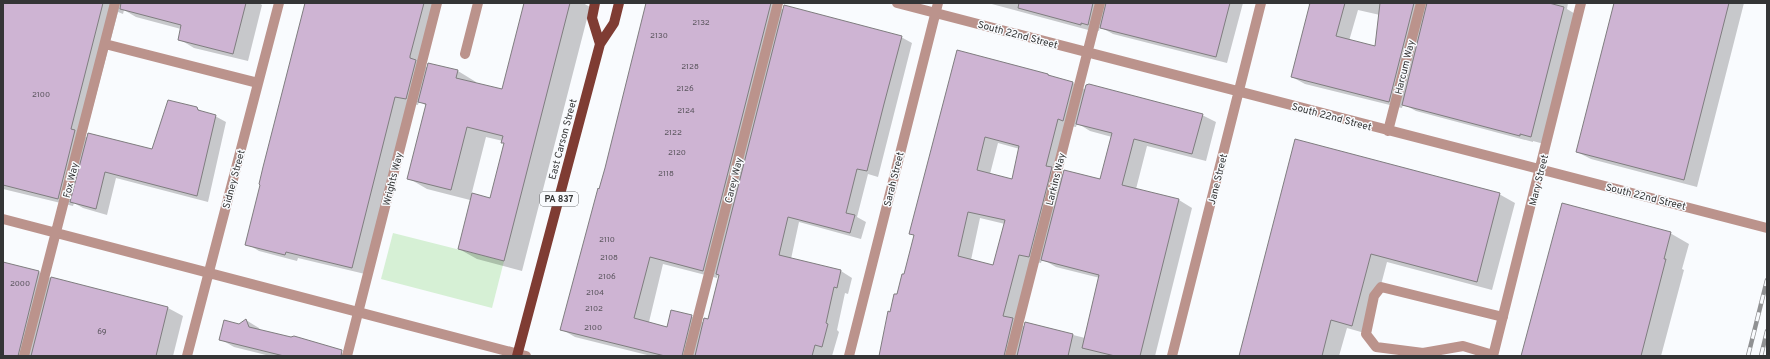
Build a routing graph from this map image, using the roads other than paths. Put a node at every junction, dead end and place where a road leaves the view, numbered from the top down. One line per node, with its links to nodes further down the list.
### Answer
1 (115, 3): 14 (street, Fox Way)
2 (279, 3): 18 (street, Sidney Street)
3 (437, 3): 26 (street, Wrights Way)
4 (478, 3): 17 (street)
5 (595, 3): 15 (main road)
6 (619, 3): 15 (main road, East Carson Street / PA 837)
7 (778, 3): 33 (street, Carey Way)
8 (897, 3): 13 (street, South 22nd Street)
9 (1100, 3): 16 (street, Larkins Way)
10 (1261, 3): 19 (street, Jane Street)
11 (1421, 3): 20 (street, Harcum Way)
12 (1581, 3): 21 (street, Mary Street)
13 (937, 8): 16 (street, South 22nd Street); 34 (street, Sarah Street)
14 (105, 44): 18 (street); 24 (street, Fox Way)
15 (600, 44): 28 (main road, East Carson Street / PA 837)
16 (1087, 52): 19 (street, South 22nd Street); 35 (street, Larkins Way)
17 (465, 54)
18 (258, 83): 25 (street, Sidney Street)
19 (1239, 91): 20 (street, South 22nd Street); 36 (street, Jane Street)
20 (1388, 131): 21 (street, South 22nd Street)
21 (1540, 170): 23 (street, South 22nd Street); 27 (street, Mary Street)
22 (3, 219): 24 (street)
23 (1767, 228)
24 (56, 233): 25 (street); 30 (street, Fox Way)
25 (208, 273): 26 (street); 31 (street, Sidney Street)
26 (358, 312): 28 (street); 32 (street, Wrights Way)
27 (1503, 317): 29 (street, Mary Street); 29 (street)
28 (520, 355)
29 (1493, 355)
30 (24, 356)
31 (187, 356)
32 (347, 356)
33 (688, 356)
34 (849, 356)
35 (1010, 356)
36 (1172, 356)

